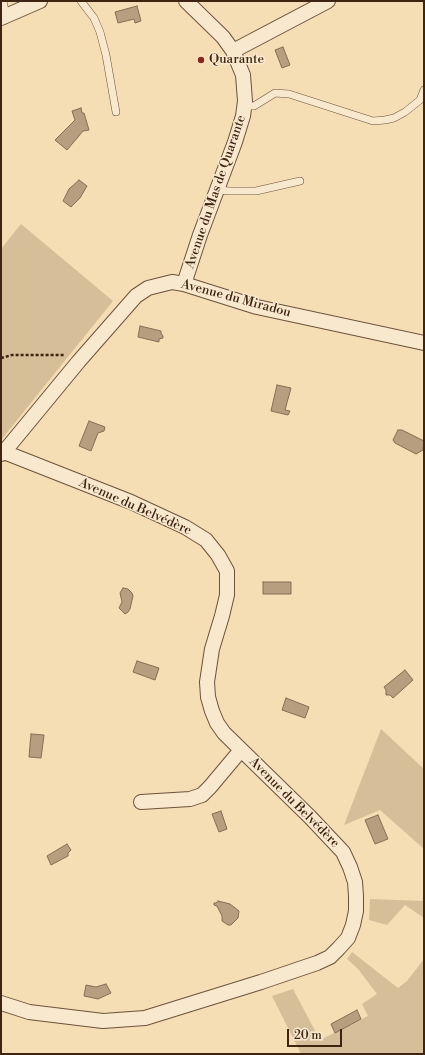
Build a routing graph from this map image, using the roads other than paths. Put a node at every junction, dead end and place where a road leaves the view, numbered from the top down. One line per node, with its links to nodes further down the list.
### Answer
1 (3, 1): 6 (lane)
2 (40, 1): 6 (street)
3 (81, 1): 10 (lane)
4 (186, 1): 7 (street, Avenue du Mas de Quarante)
5 (328, 1): 7 (street)
6 (4, 17)
7 (233, 51): 9 (street, Avenue du Mas de Quarante)
8 (424, 90): 9 (lane)
9 (245, 106): 12 (street, Avenue du Mas de Quarante)
10 (116, 112)
11 (300, 181): 12 (lane)
12 (218, 190): 13 (street, Avenue du Mas de Quarante)
13 (184, 284): 14 (street, Avenue du Miradou); 15 (street, Avenue du Miradou)
14 (424, 343)
15 (3, 453): 16 (street, Avenue du Belvédère)
16 (241, 750): 17 (street); 18 (street, Avenue du Belvédère)
17 (141, 802)
18 (1, 1003)

